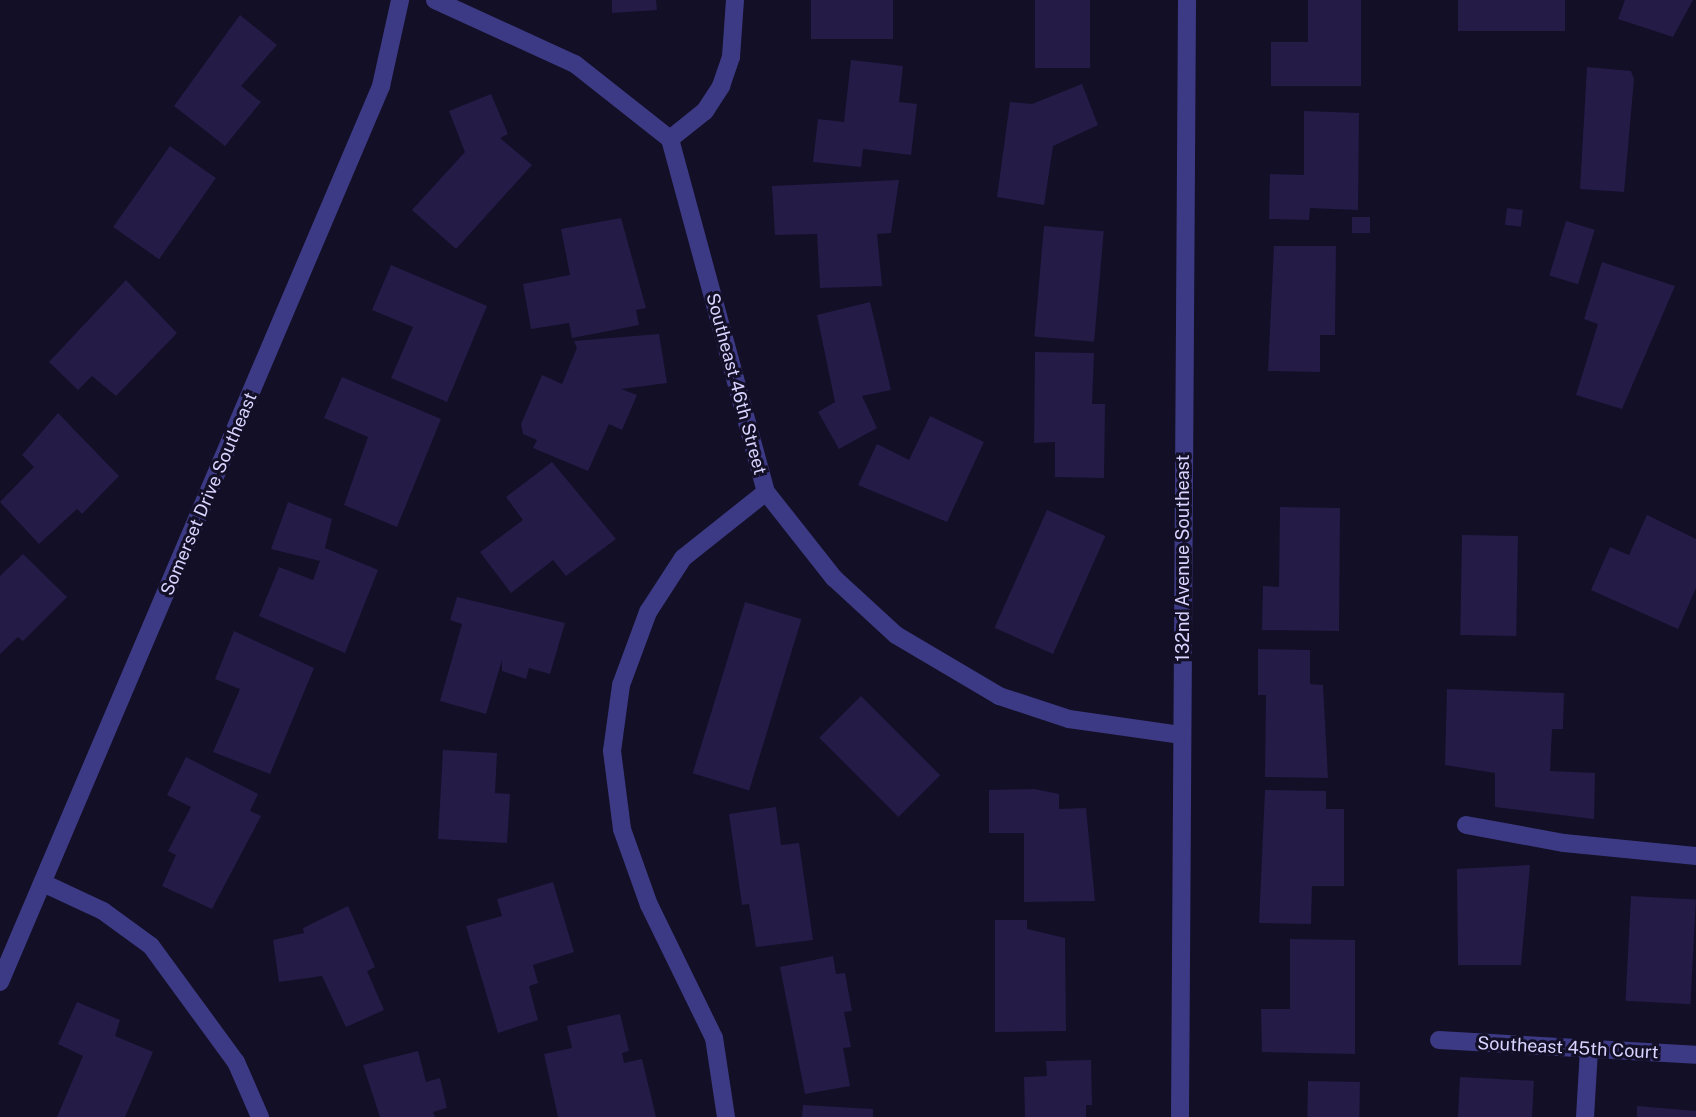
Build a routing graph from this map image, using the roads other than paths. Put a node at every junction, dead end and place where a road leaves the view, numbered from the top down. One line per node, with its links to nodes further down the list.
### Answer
1 (400, 0): 10 (street, Somerset Drive Southeast)
2 (435, 0): 5 (street)
3 (735, 0): 5 (street)
4 (1187, 0): 7 (street, 132nd Avenue Southeast)
5 (670, 139): 6 (street, Southeast 46th Street)
6 (766, 492): 7 (street, Southeast 46th Street); 16 (street)
7 (1182, 735): 17 (street, 132nd Avenue Southeast)
8 (1466, 825): 9 (street)
9 (1696, 856)
10 (43, 883): 11 (street, Somerset Drive Southeast); 15 (street)
11 (0, 982)
12 (1439, 1040): 13 (street, Southeast 45th Court)
13 (1589, 1049): 14 (street, Southeast 45th Court); 18 (street)
14 (1696, 1055)
15 (260, 1117)
16 (726, 1117)
17 (1180, 1117)
18 (1585, 1117)

